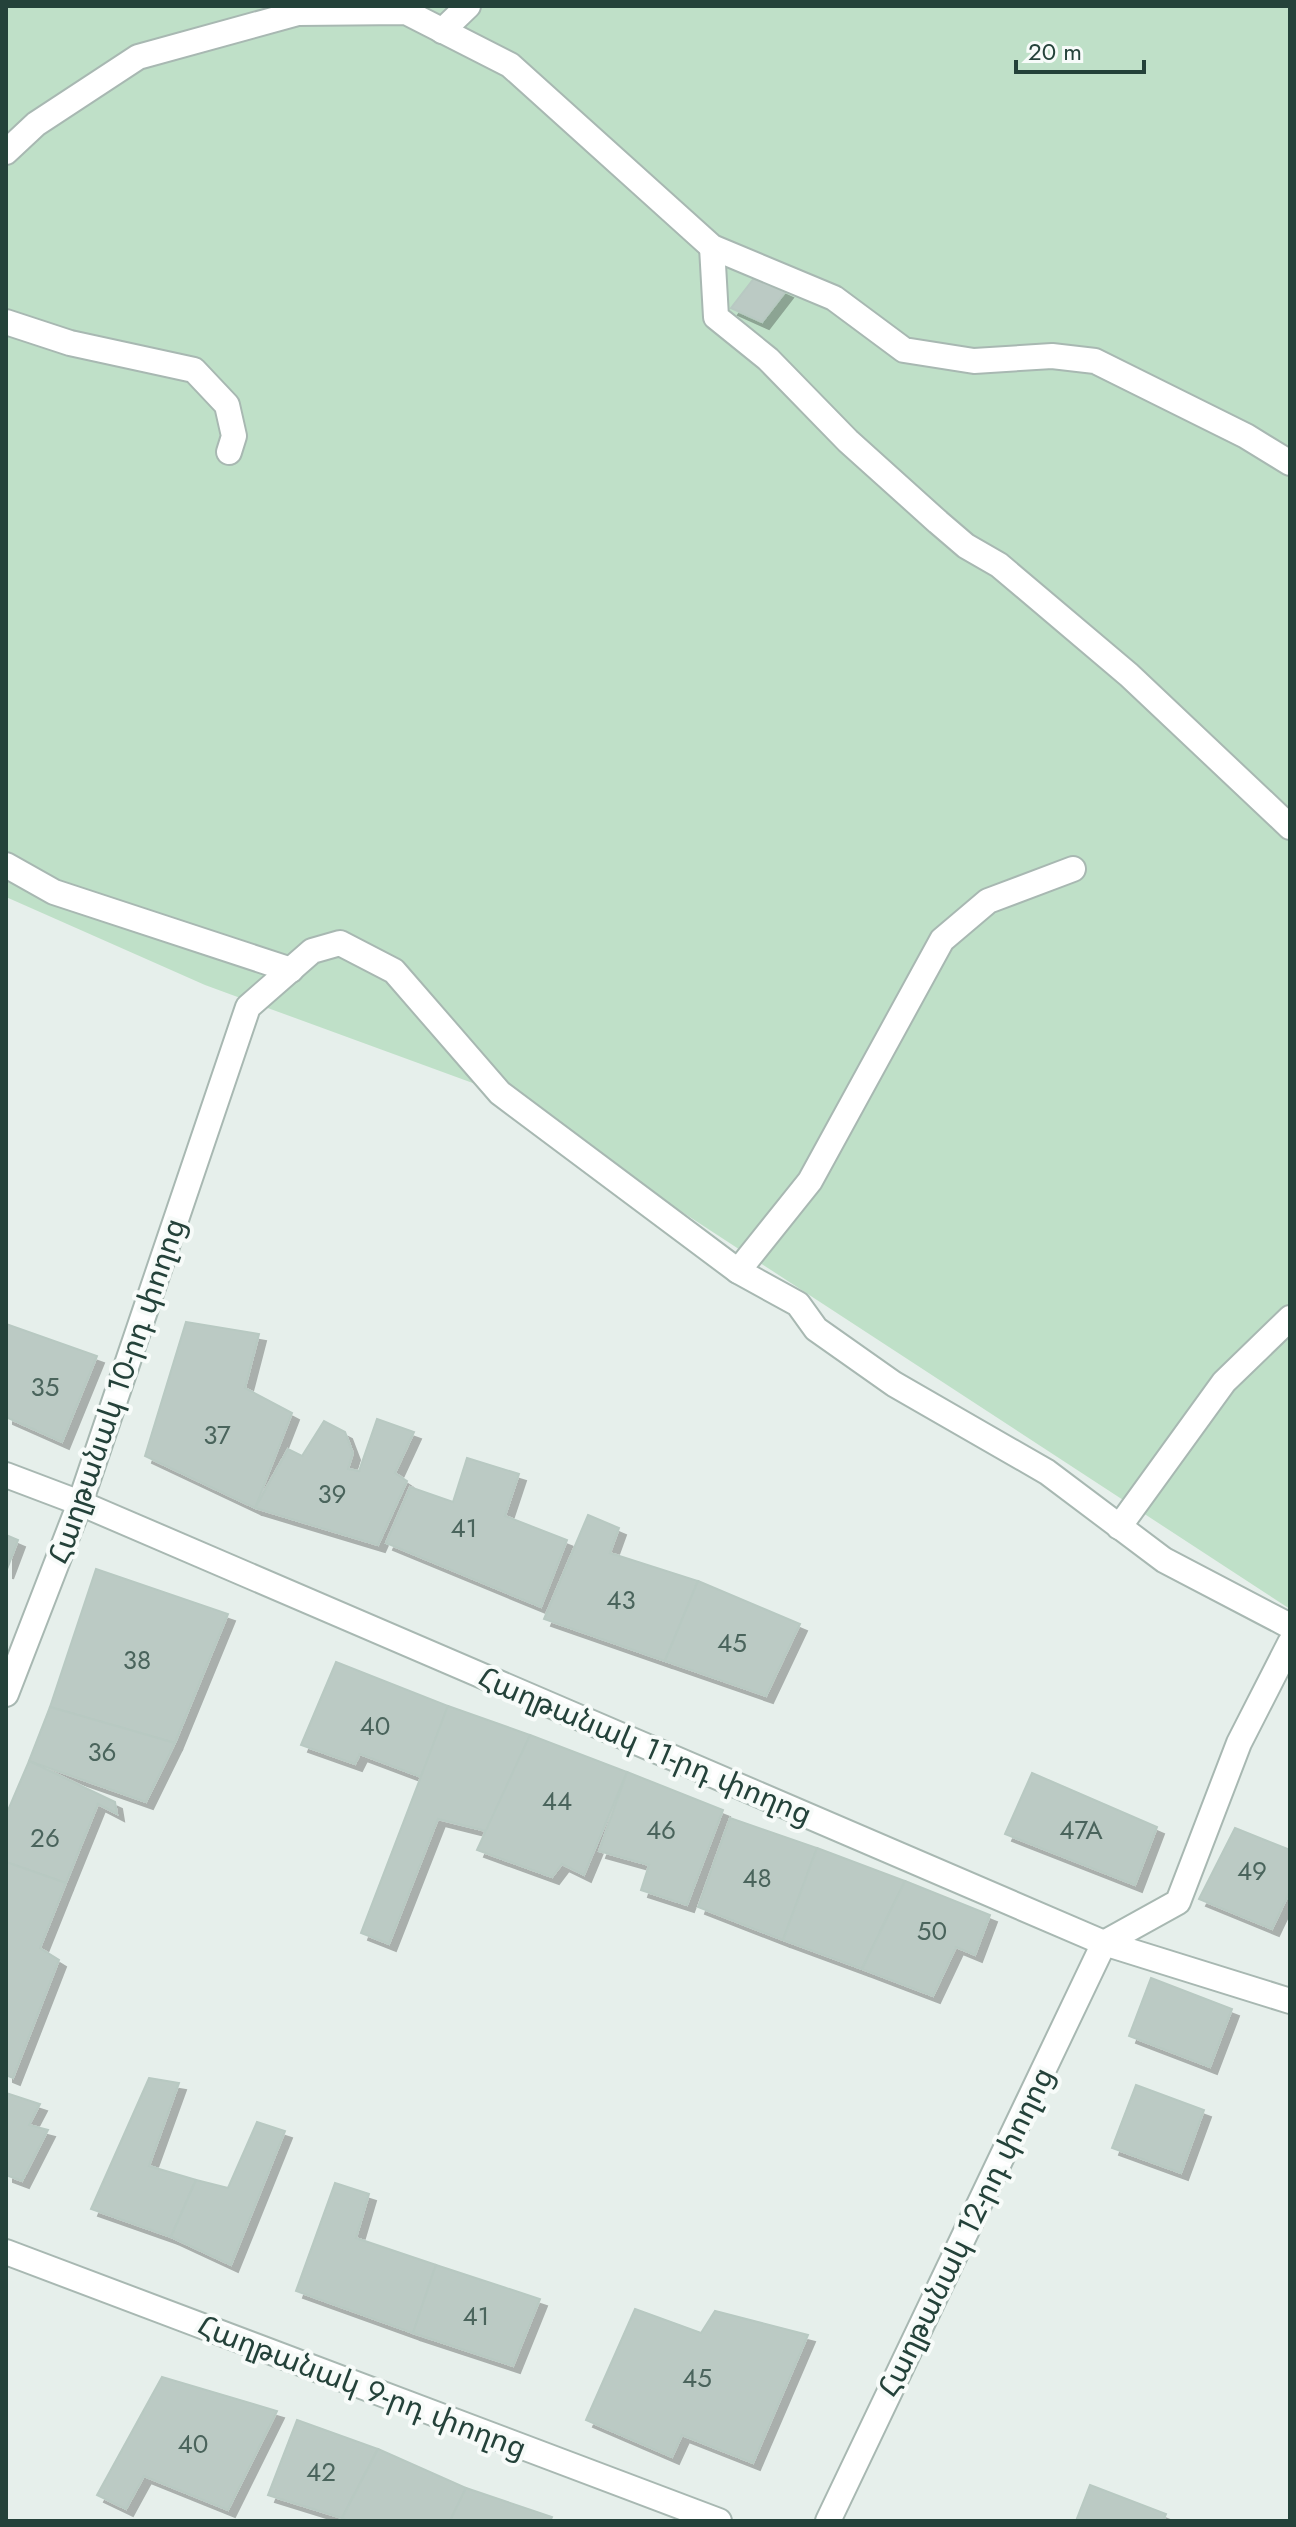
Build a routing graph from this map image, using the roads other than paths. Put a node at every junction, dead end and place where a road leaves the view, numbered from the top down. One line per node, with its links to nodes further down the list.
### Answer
1 (468, 6): 3 (street)
2 (353, 9): 3 (street); 4 (street)
3 (442, 31): 5 (street)
4 (6, 152)
5 (712, 247): 8 (street); 9 (street)
6 (6, 322): 7 (street)
7 (229, 452)
8 (1290, 463)
9 (1290, 827)
10 (6, 865): 12 (street)
11 (1073, 869): 13 (street)
12 (291, 970): 13 (street, Հաղթանակ 10-րդ փողոց); 16 (street, Հաղթանակ 10-րդ փողոց)
13 (738, 1271): 17 (street, Հաղթանակ 10-րդ փողոց)
14 (1290, 1318): 17 (street)
15 (6, 1475): 16 (street, Հաղթանակ 11-րդ փողոց)
16 (80, 1503): 20 (street, Հաղթանակ 10-րդ փողոց); 21 (street, Հաղթանակ 11-րդ փողոց)
17 (1119, 1527): 18 (street, Հաղթանակ 10-րդ փողոց)
18 (1290, 1626)
19 (1290, 1643): 21 (street)
20 (6, 1694)
21 (1104, 1943): 22 (street, Հաղթանակ 11-րդ փողոց); 25 (street, Հաղթանակ 12-րդ փողոց)
22 (1290, 2001)
23 (6, 2252): 24 (street, Հաղթանակ 9-րդ փողոց)
24 (719, 2521)
25 (828, 2521)

